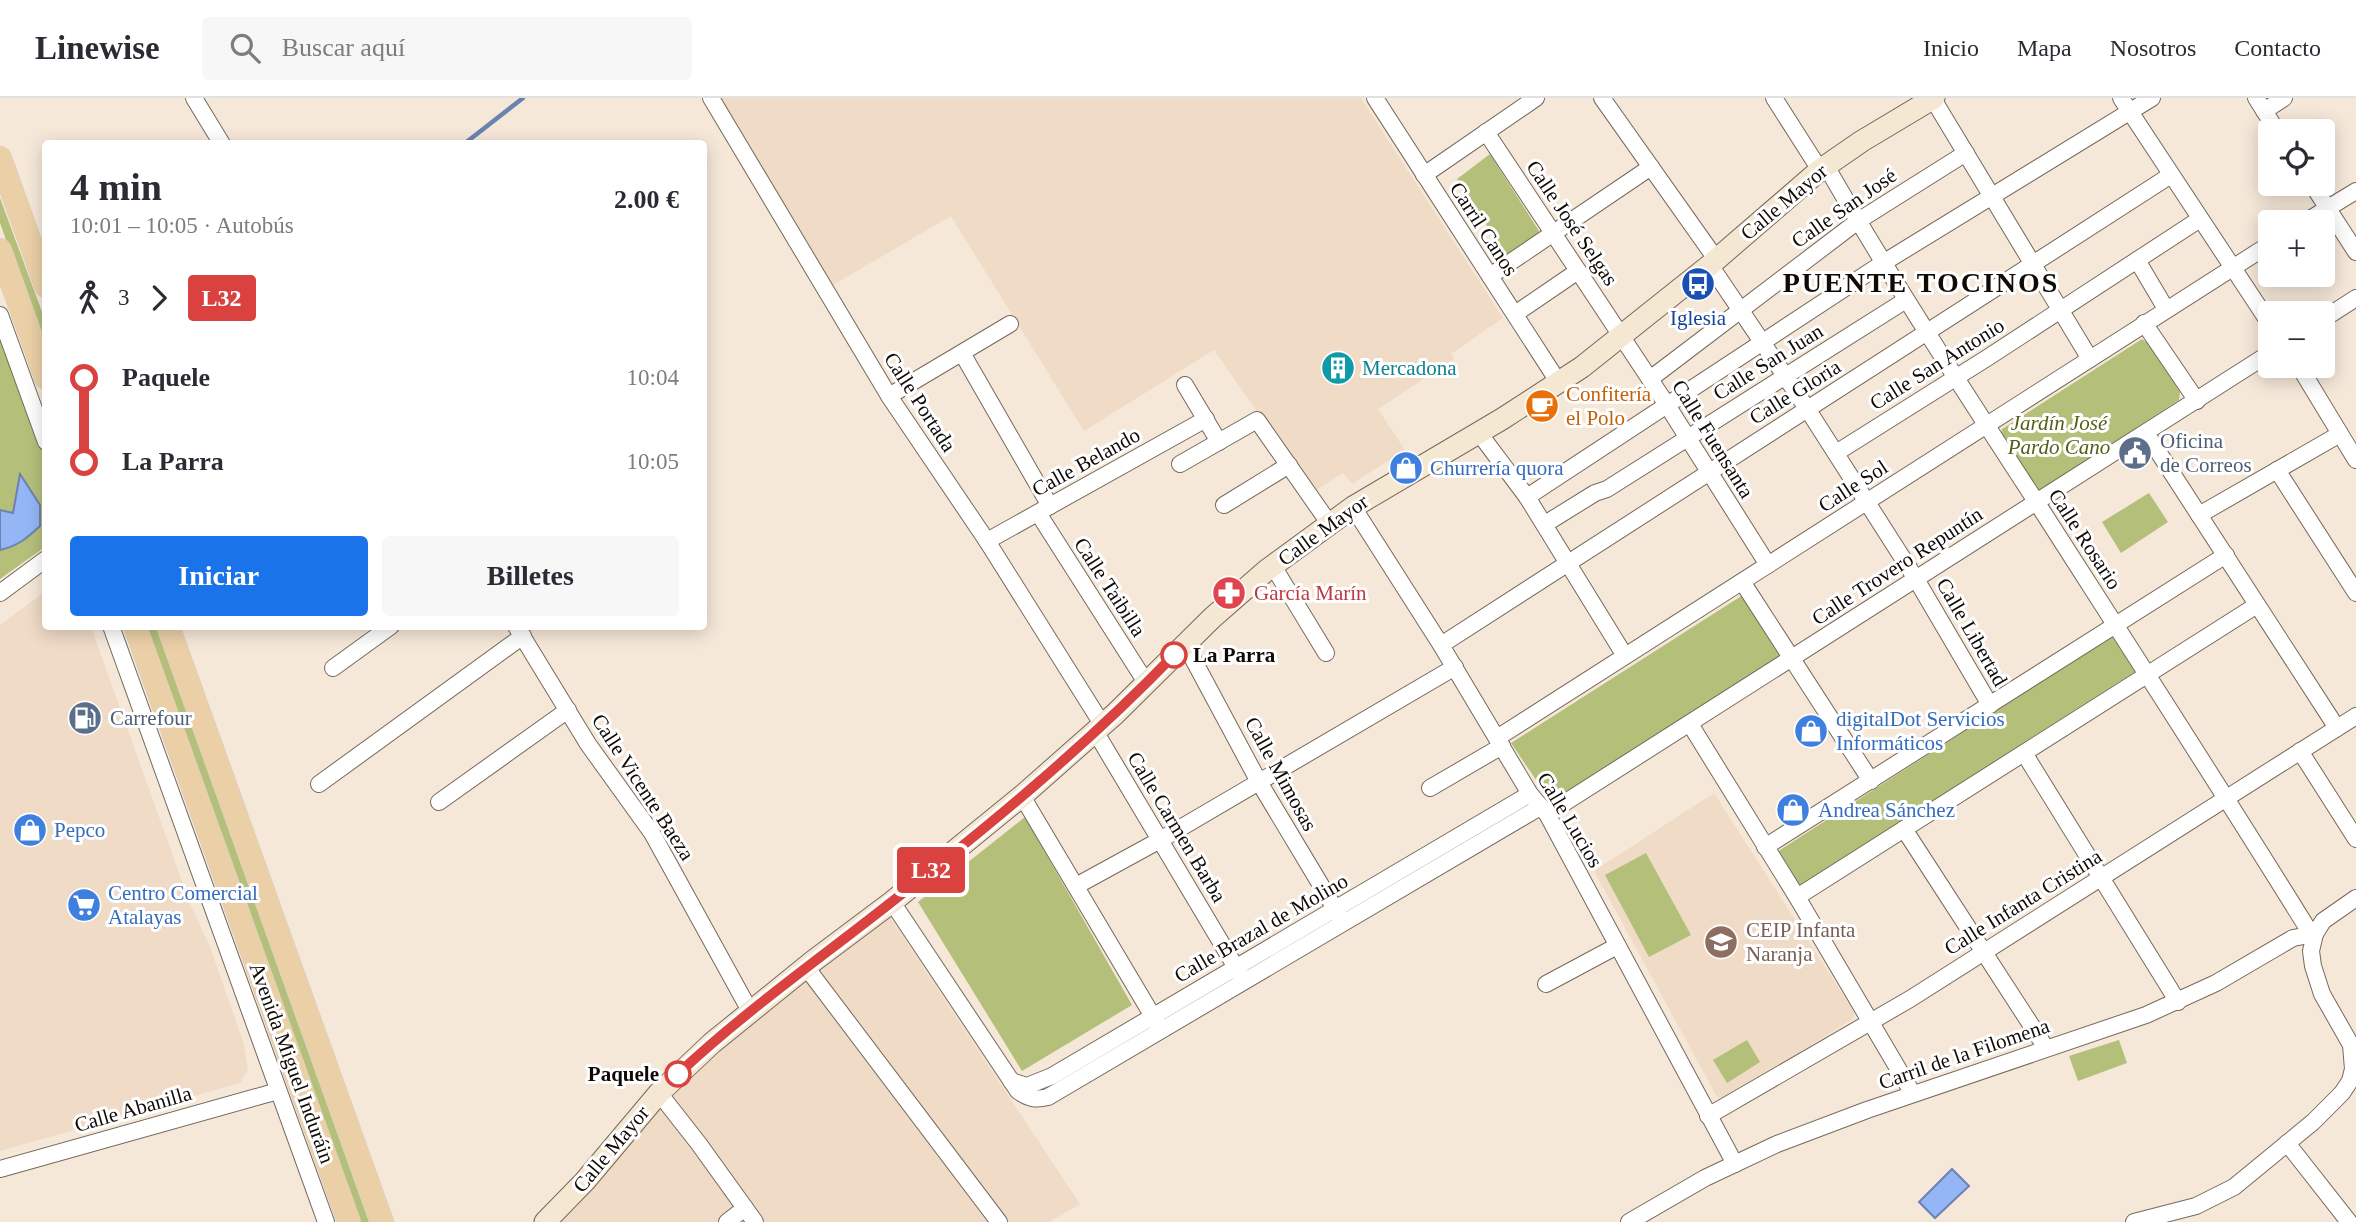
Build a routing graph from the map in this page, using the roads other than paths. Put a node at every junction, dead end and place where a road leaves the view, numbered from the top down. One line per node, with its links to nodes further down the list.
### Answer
1 (194, 98): 15 (street)
2 (711, 98): 64 (street, Calle Portada)
3 (1375, 98): 20 (street, Carril Canos)
4 (1536, 98): 14 (street)
5 (1602, 98): 18 (street, Calle Libertad)
6 (1773, 98): 19 (street, Calle Rosario)
7 (1933, 98): 16 (street); 19 (main road, Calle Mayor)
8 (2121, 98): 12 (street)
9 (2152, 98): 12 (street)
10 (2284, 98): 11 (street)
11 (2260, 104): 13 (street)
12 (2132, 113): 21 (street); 24 (street)
13 (2269, 119)
14 (1486, 132): 20 (street); 28 (street, Calle José Selgas)
15 (220, 140)
16 (1966, 153): 24 (street); 27 (street, Calle San José)
17 (0, 158): 38 (main road)
18 (1651, 167): 28 (street); 33 (street, Calle Libertad)
19 (1823, 168): 27 (street, Calle Rosario); 33 (main road, Calle Mayor)
20 (1424, 175): 39 (street, Carril Canos)
21 (2171, 175): 26 (street); 35 (street, Calle Gloria)
22 (2356, 191): 25 (street)
23 (2320, 196): 25 (street)
24 (1993, 198): 34 (street); 35 (street)
25 (2328, 209): 31 (street)
26 (2200, 219): 32 (street, Calle San Antonio); 36 (street)
27 (1858, 221): 34 (street, Calle Rosario); 44 (street, Calle San José)
28 (1553, 232): 37 (street, Calle José Selgas); 39 (street)
29 (0, 250): 57 (main road)
30 (2258, 251): 36 (street, Calle Sol)
31 (2356, 252)
32 (2137, 260): 43 (street); 45 (street, Calle San Antonio)
33 (1713, 262): 44 (street, Calle Libertad); 52 (main road, Calle Mayor)
34 (1883, 264): 41 (street, Calle Rosario); 53 (street)
35 (2034, 265): 45 (street); 51 (street, Calle Gloria)
36 (2231, 268): 42 (street); 43 (street, Calle Sol)
37 (1578, 271): 47 (street); 52 (street, Calle José Selgas)
38 (42, 274)
39 (1490, 276): 47 (street, Carril Canos)
40 (2356, 298): 46 (street)
41 (1906, 300): 51 (street, Calle Rosario); 58 (street, Calle San Juan)
42 (2258, 307)
43 (2166, 309): 49 (street, Calle Sol)
44 (1741, 310): 53 (street, Calle Libertad); 61 (street, Calle San José)
45 (2061, 310): 55 (street); 59 (street, Calle San Antonio)
46 (2335, 312)
47 (1515, 314): 62 (street, Carril Canos)
48 (0, 315): 70 (street)
49 (2144, 323): 55 (street, Calle Sol); 65 (street)
50 (1010, 324): 54 (street)
51 (1927, 333): 59 (street, Calle Rosario); 67 (street, Calle Gloria)
52 (1622, 337): 61 (street, Calle Fuensanta); 62 (main road, Calle Mayor)
53 (1762, 342): 58 (street, Calle Libertad); 66 (street)
54 (962, 352): 64 (street); 87 (street, Calle Taibilla)
55 (2090, 359): 69 (street, Calle Sol)
56 (2258, 361): 65 (street, Calle Trovero Repuntín)
57 (42, 367)
58 (1786, 376): 67 (street, Calle Libertad); 74 (street, Calle San Juan)
59 (1955, 378): 69 (street, Calle Rosario); 76 (street, Calle San Antonio)
60 (2306, 378): 73 (street)
61 (1650, 379): 66 (street, Calle Fuensanta)
62 (1559, 383): 71 (main road, Calle Mayor)
63 (1185, 385): 68 (street)
64 (889, 396): 91 (street, Calle Portada)
65 (2197, 401): 72 (street, Calle Trovero Repuntín)
66 (1667, 405): 74 (street, Calle Fuensanta); 82 (street)
67 (1808, 410): 76 (street, Calle Libertad); 81 (street, Calle Gloria)
68 (1206, 419): 75 (street); 87 (street, Calle Belando)
69 (1984, 425): 83 (street, Calle Sol); 84 (street, Calle Rosario)
70 (42, 431)
71 (1479, 433): 82 (street); 86 (main road, Calle Mayor)
72 (2146, 433): 84 (street, Calle Trovero Repuntín); 88 (street)
73 (2340, 433): 77 (street); 80 (street)
74 (1688, 438): 81 (street, Calle Fuensanta); 90 (street, Calle San Juan)
75 (1219, 442): 78 (street); 79 (street)
76 (1836, 453): 83 (street, Calle Libertad)
77 (2356, 460)
78 (1180, 464)
79 (1289, 465): 85 (street); 89 (street)
80 (2277, 470): 88 (street); 100 (street)
81 (1709, 471): 94 (street, Calle Gloria); 95 (street, Calle Fuensanta)
82 (1527, 496): 90 (street)
83 (1867, 502): 95 (street, Calle Sol); 97 (street, Calle Libertad)
84 (2036, 502): 97 (street, Calle Trovero Repuntín); 102 (street, Calle Rosario)
85 (1224, 505)
86 (1353, 507): 89 (main road, Calle Mayor); 109 (street, Calle Lucios)
87 (1044, 509): 91 (street, Calle Belando); 116 (street, Calle Taibilla)
88 (2199, 515): 92 (street)
89 (1329, 523): 96 (main road, Calle Mayor)
90 (1545, 524): 94 (street)
91 (987, 541): 121 (street, Calle Portada)
92 (2226, 555): 101 (street); 102 (street)
93 (42, 562): 99 (street)
94 (1569, 562): 109 (street, Calle Gloria); 111 (street)
95 (1768, 565): 98 (street, Calle Sol)
96 (1273, 566): 108 (main road, Calle Mayor); 110 (street)
97 (1916, 579): 112 (street, Calle Trovero Repuntín); 117 (street, Calle Libertad)
98 (1743, 583): 111 (street, Calle Sol); 112 (street)
99 (0, 593)
100 (2356, 593)
101 (2257, 605): 115 (street); 122 (street)
102 (2115, 625): 115 (street, Calle Rosario); 117 (street)
103 (112, 630): 155 (street)
104 (136, 630): 165 (main road, Avenida Miguel Induráin)
105 (169, 630): 166 (main road, Avenida Miguel Induráin)
106 (385, 630): 114 (street)
107 (519, 631): 118 (street, Calle Vicente Baeza); 128 (street)
108 (1185, 644): 116 (main road, Calle Mayor); 127 (street, Calle Mimosas)
109 (1441, 645): 113 (street, Calle Lucios)
110 (1326, 653)
111 (1625, 656): 123 (street, Calle Sol)
112 (1792, 658): 120 (street, Calle Trovero Repuntín); 126 (street)
113 (1455, 667): 123 (street, Calle Lucios); 127 (street)
114 (333, 668)
115 (2147, 675): 125 (street); 131 (street, Calle Rosario)
116 (1147, 684): 121 (main road, Calle Mayor)
117 (1990, 705): 126 (street)
118 (568, 710): 132 (street); 151 (street, Calle Vicente Baeza)
119 (2356, 716): 122 (street, Calle Infanta Cristina)
120 (1690, 724): 133 (street, Calle Trovero Repuntín); 137 (street)
121 (1099, 728): 130 (main road, Calle Mayor); 136 (street, Calle Carmen Barba)
122 (2337, 728): 124 (street, Calle Infanta Cristina)
123 (1499, 742): 129 (street, Calle Sol); 133 (street, Calle Lucios)
124 (2300, 751): 131 (street, Calle Infanta Cristina); 135 (street)
125 (2024, 753): 134 (street); 138 (street)
126 (1871, 781): 137 (street)
127 (1259, 782): 136 (street); 143 (street, Calle Mimosas)
128 (319, 784)
129 (1430, 788)
130 (1022, 796): 139 (street); 142 (main road, Calle Mayor)
131 (2227, 798): 138 (street, Calle Infanta Cristina); 144 (street, Calle Rosario)
132 (439, 802)
133 (1539, 805): 143 (street, Calle Trovero Repuntín); 145 (street, Calle Lucios)
134 (1903, 829): 140 (street); 146 (street)
135 (2356, 839)
136 (1160, 840): 139 (street); 148 (street, Calle Carmen Barba)
137 (1765, 846): 140 (street)
138 (2101, 878): 146 (street, Calle Infanta Cristina); 150 (street)
139 (1076, 886): 153 (street)
140 (1797, 897): 152 (street)
141 (2356, 898): 144 (street)
142 (892, 902): 147 (main road, Calle Mayor); 153 (street, Calle Trovero Repuntín)
143 (1339, 916): 148 (street, Calle Trovero Repuntín)
144 (2313, 934): 150 (street, Carril de la Filomena); 159 (street)
145 (1617, 946): 149 (street); 158 (street, Calle Lucios)
146 (1984, 952): 152 (street, Calle Infanta Cristina); 154 (street)
147 (806, 967): 151 (main road, Calle Mayor); 170 (street)
148 (1240, 974): 153 (street, Calle Trovero Repuntín)
149 (1546, 984)
150 (2178, 1002): 154 (street, Carril de la Filomena)
151 (750, 1011): 156 (main road, Calle Mayor)
152 (1871, 1021): 157 (street); 158 (street, Calle Infanta Cristina)
153 (1157, 1023)
154 (2046, 1048): 157 (street, Carril de la Filomena)
155 (278, 1091): 161 (street, Calle Abanilla); 164 (street)
156 (659, 1093): 162 (street); 167 (main road, Calle Mayor)
157 (1913, 1094): 160 (street, Carril de la Filomena)
158 (1708, 1116): 160 (street, Calle Lucios)
159 (2287, 1143): 163 (street); 172 (street)
160 (1735, 1164): 171 (street, Carril de la Filomena)
161 (0, 1169)
162 (745, 1208): 168 (street); 169 (street)
163 (2138, 1221)
164 (326, 1222)
165 (349, 1222)
166 (382, 1222)
167 (545, 1222)
168 (727, 1222)
169 (755, 1222)
170 (999, 1222)
171 (1629, 1222)
172 (2349, 1222)

